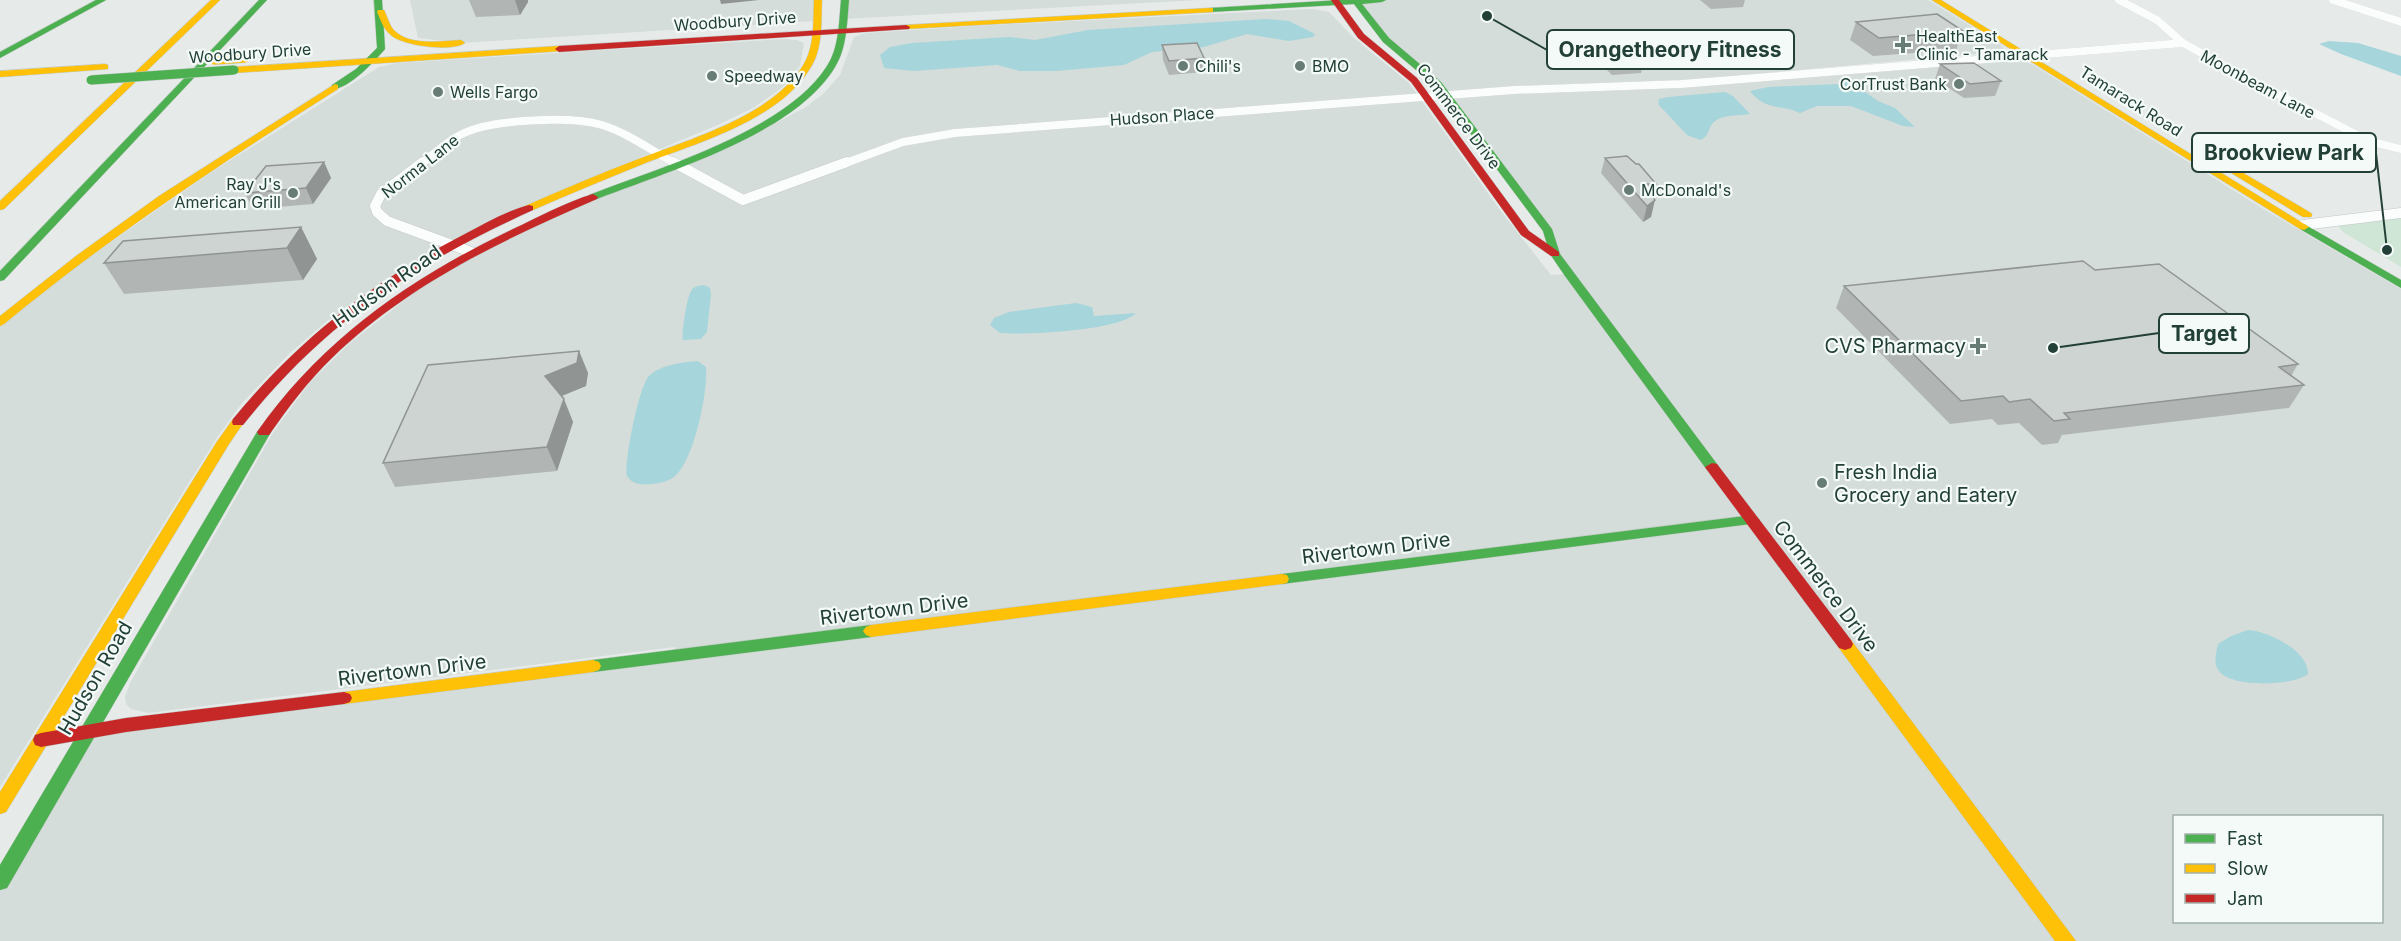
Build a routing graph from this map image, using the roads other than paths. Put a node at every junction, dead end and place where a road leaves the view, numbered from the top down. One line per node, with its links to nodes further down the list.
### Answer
1 (102, 0): 23 (main road)
2 (216, 0): 32 (main road)
3 (263, 0): 40 (main road)
4 (818, 0): 17 (main road, Hudson Road)
5 (845, 0): 16 (main road, Hudson Road)
6 (1199, 0): 16 (main road, Woodbury Drive)
7 (1382, 0): 13 (main road, Woodbury Drive)
8 (1936, 0): 21 (main road, Tamarack Road)
9 (1954, 0): 22 (main road, Tamarack Road)
10 (2119, 0): 19 (street, Moonbeam Lane)
11 (2333, 0): 15 (street)
12 (1336, 1): 13 (main road, Woodbury Drive); 16 (main road, Woodbury Drive); 28 (main road, Commerce Drive)
13 (1356, 1): 27 (main road, Commerce Drive)
14 (378, 2): 18 (main road); 20 (main road)
15 (2401, 22)
16 (842, 25): 17 (main road, Woodbury Drive); 31 (main road, Hudson Road)
17 (815, 26): 18 (main road, Woodbury Drive); 24 (main road, Woodbury Drive); 30 (main road, Hudson Road)
18 (461, 43): 20 (main road, Woodbury Drive)
19 (2183, 43): 22 (street, Hudson Place); 29 (street, Moonbeam Lane)
20 (381, 49): 24 (main road); 25 (main road, Woodbury Drive, bridge)
21 (2022, 53): 22 (street, Hudson Place); 27 (street, Hudson Place); 35 (main road, Tamarack Road)
22 (2043, 53): 34 (main road, Tamarack Road)
23 (0, 55)
24 (369, 61): 26 (main road, Woodbury Drive, bridge); 42 (main road)
25 (0, 74)
26 (0, 86)
27 (1447, 96): 28 (street, Hudson Place); 38 (main road, Commerce Drive)
28 (1427, 98): 31 (street, Hudson Place); 38 (main road, Commerce Drive)
29 (2401, 149)
30 (660, 154): 31 (street, Norma Lane); 36 (main road, Hudson Road); 36 (street, Norma Lane)
31 (676, 162): 37 (main road, Hudson Road)
32 (0, 207)
33 (2401, 213): 34 (street)
34 (2320, 223): 35 (street); 39 (main road, Tamarack Road)
35 (2303, 225): 41 (main road, Tamarack Road)
36 (452, 245): 37 (street, Norma Lane); 45 (main road, Hudson Road)
37 (471, 252): 44 (main road, Hudson Road)
38 (1555, 254): 43 (main road, Commerce Drive)
39 (2401, 272)
40 (0, 278)
41 (2401, 285)
42 (0, 322)
43 (1753, 520): 44 (main road, Rivertown Drive); 48 (main road, Commerce Drive)
44 (87, 732): 45 (main road, Rivertown Drive); 47 (main road, Hudson Road)
45 (41, 740): 46 (main road, Hudson Road)
46 (0, 807)
47 (0, 882)
48 (2066, 941)

